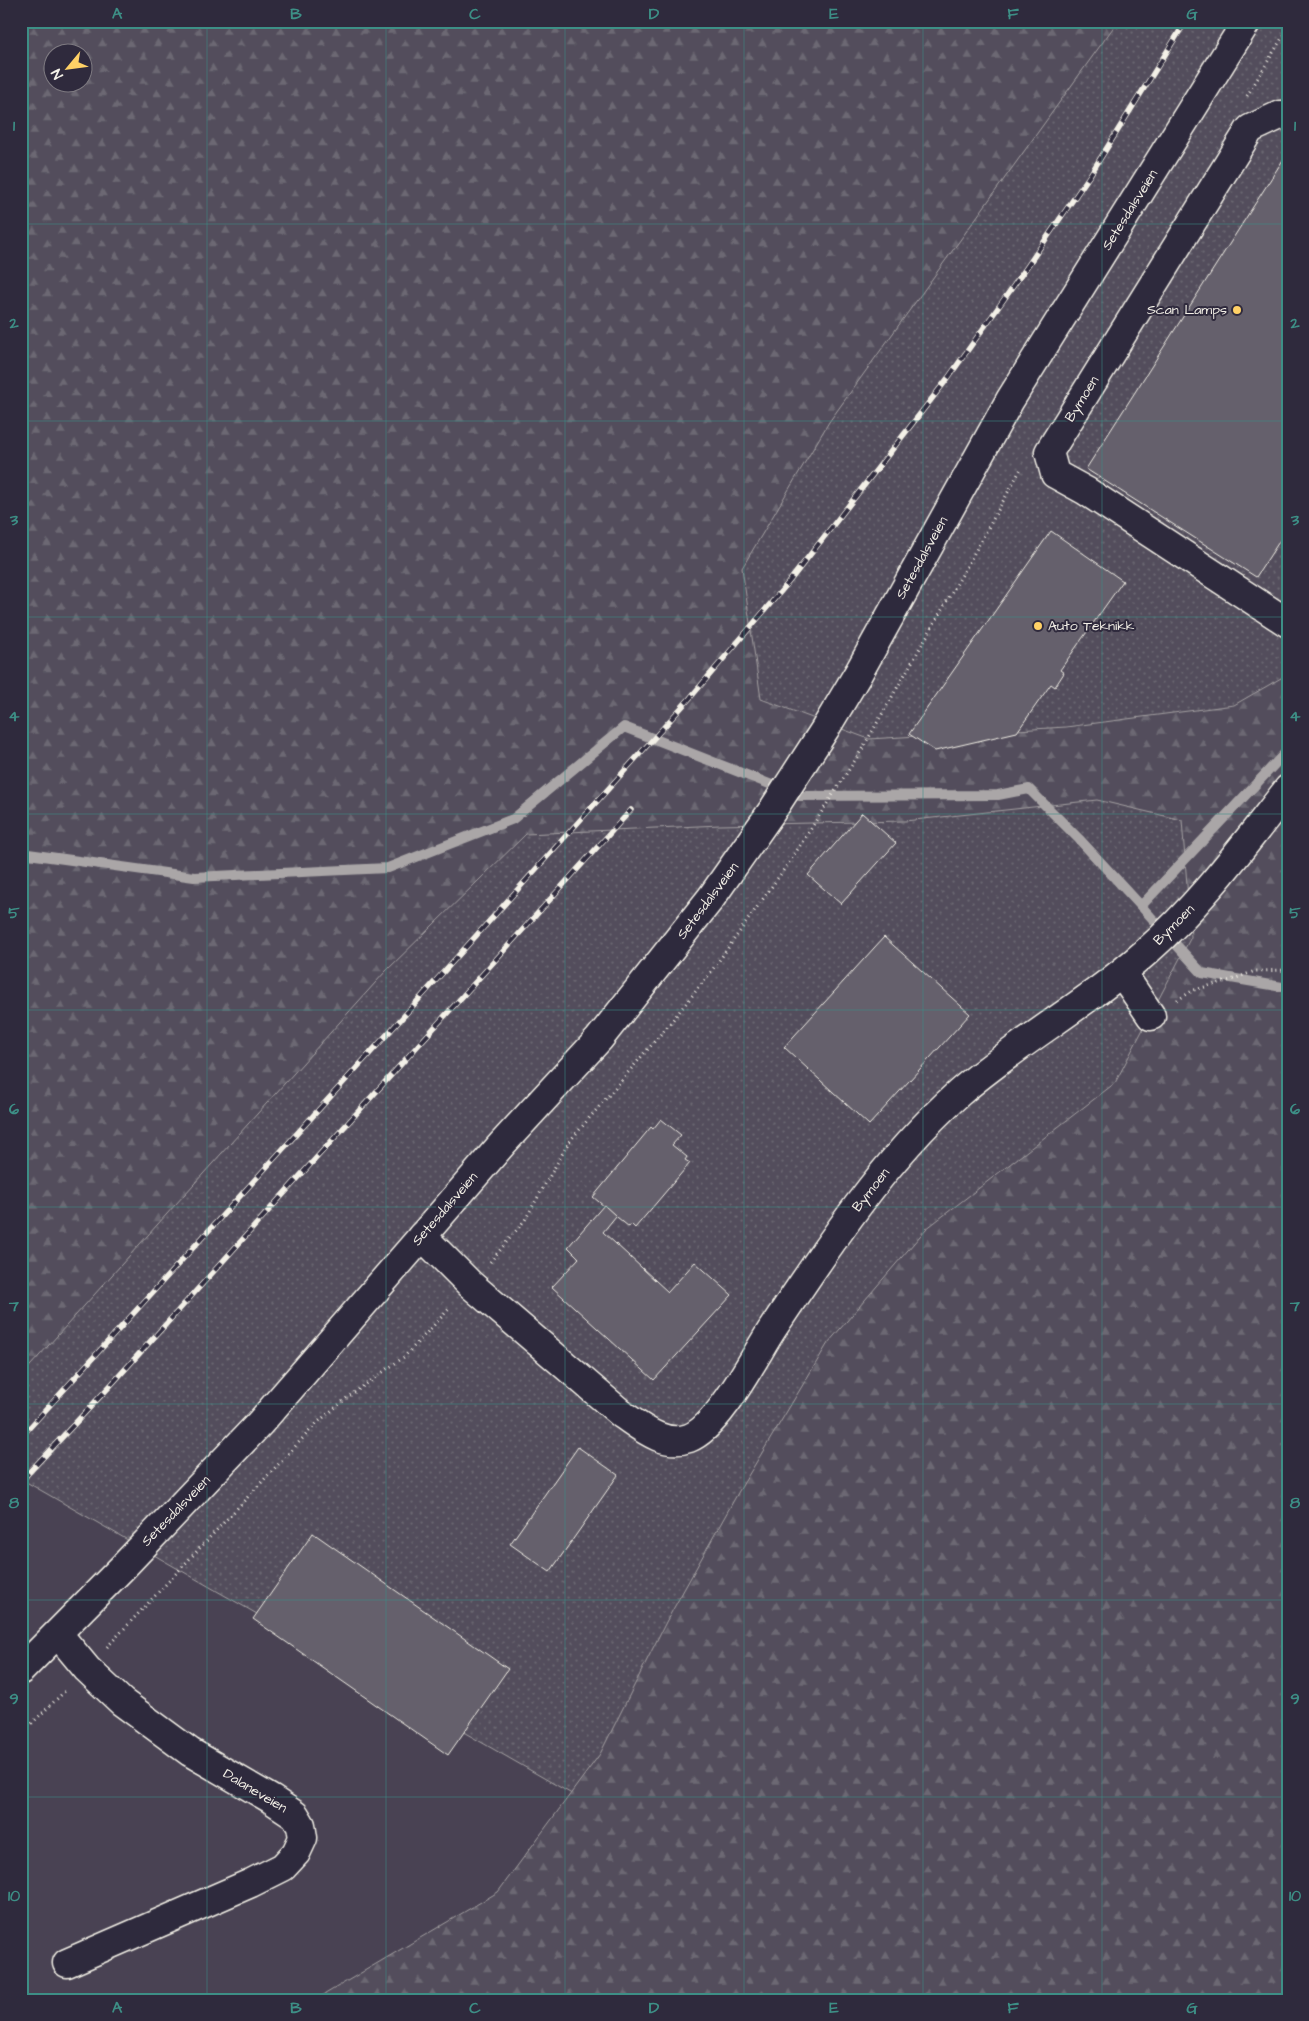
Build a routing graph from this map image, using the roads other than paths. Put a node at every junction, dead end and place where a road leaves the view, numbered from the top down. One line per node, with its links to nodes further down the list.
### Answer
1 (1247, 21): 7 (main road, Setesdalsveien)
2 (1288, 116): 3 (main road, Bymoen)
3 (1287, 621)
4 (1288, 789): 5 (main road, Bymoen)
5 (1122, 973): 6 (main road); 7 (main road, Bymoen)
6 (1151, 1016)
7 (422, 1236): 8 (main road, Setesdalsveien)
8 (58, 1634): 9 (main road, Setesdalsveien); 10 (main road, Dalaneveien)
9 (21, 1670)
10 (67, 1963)

